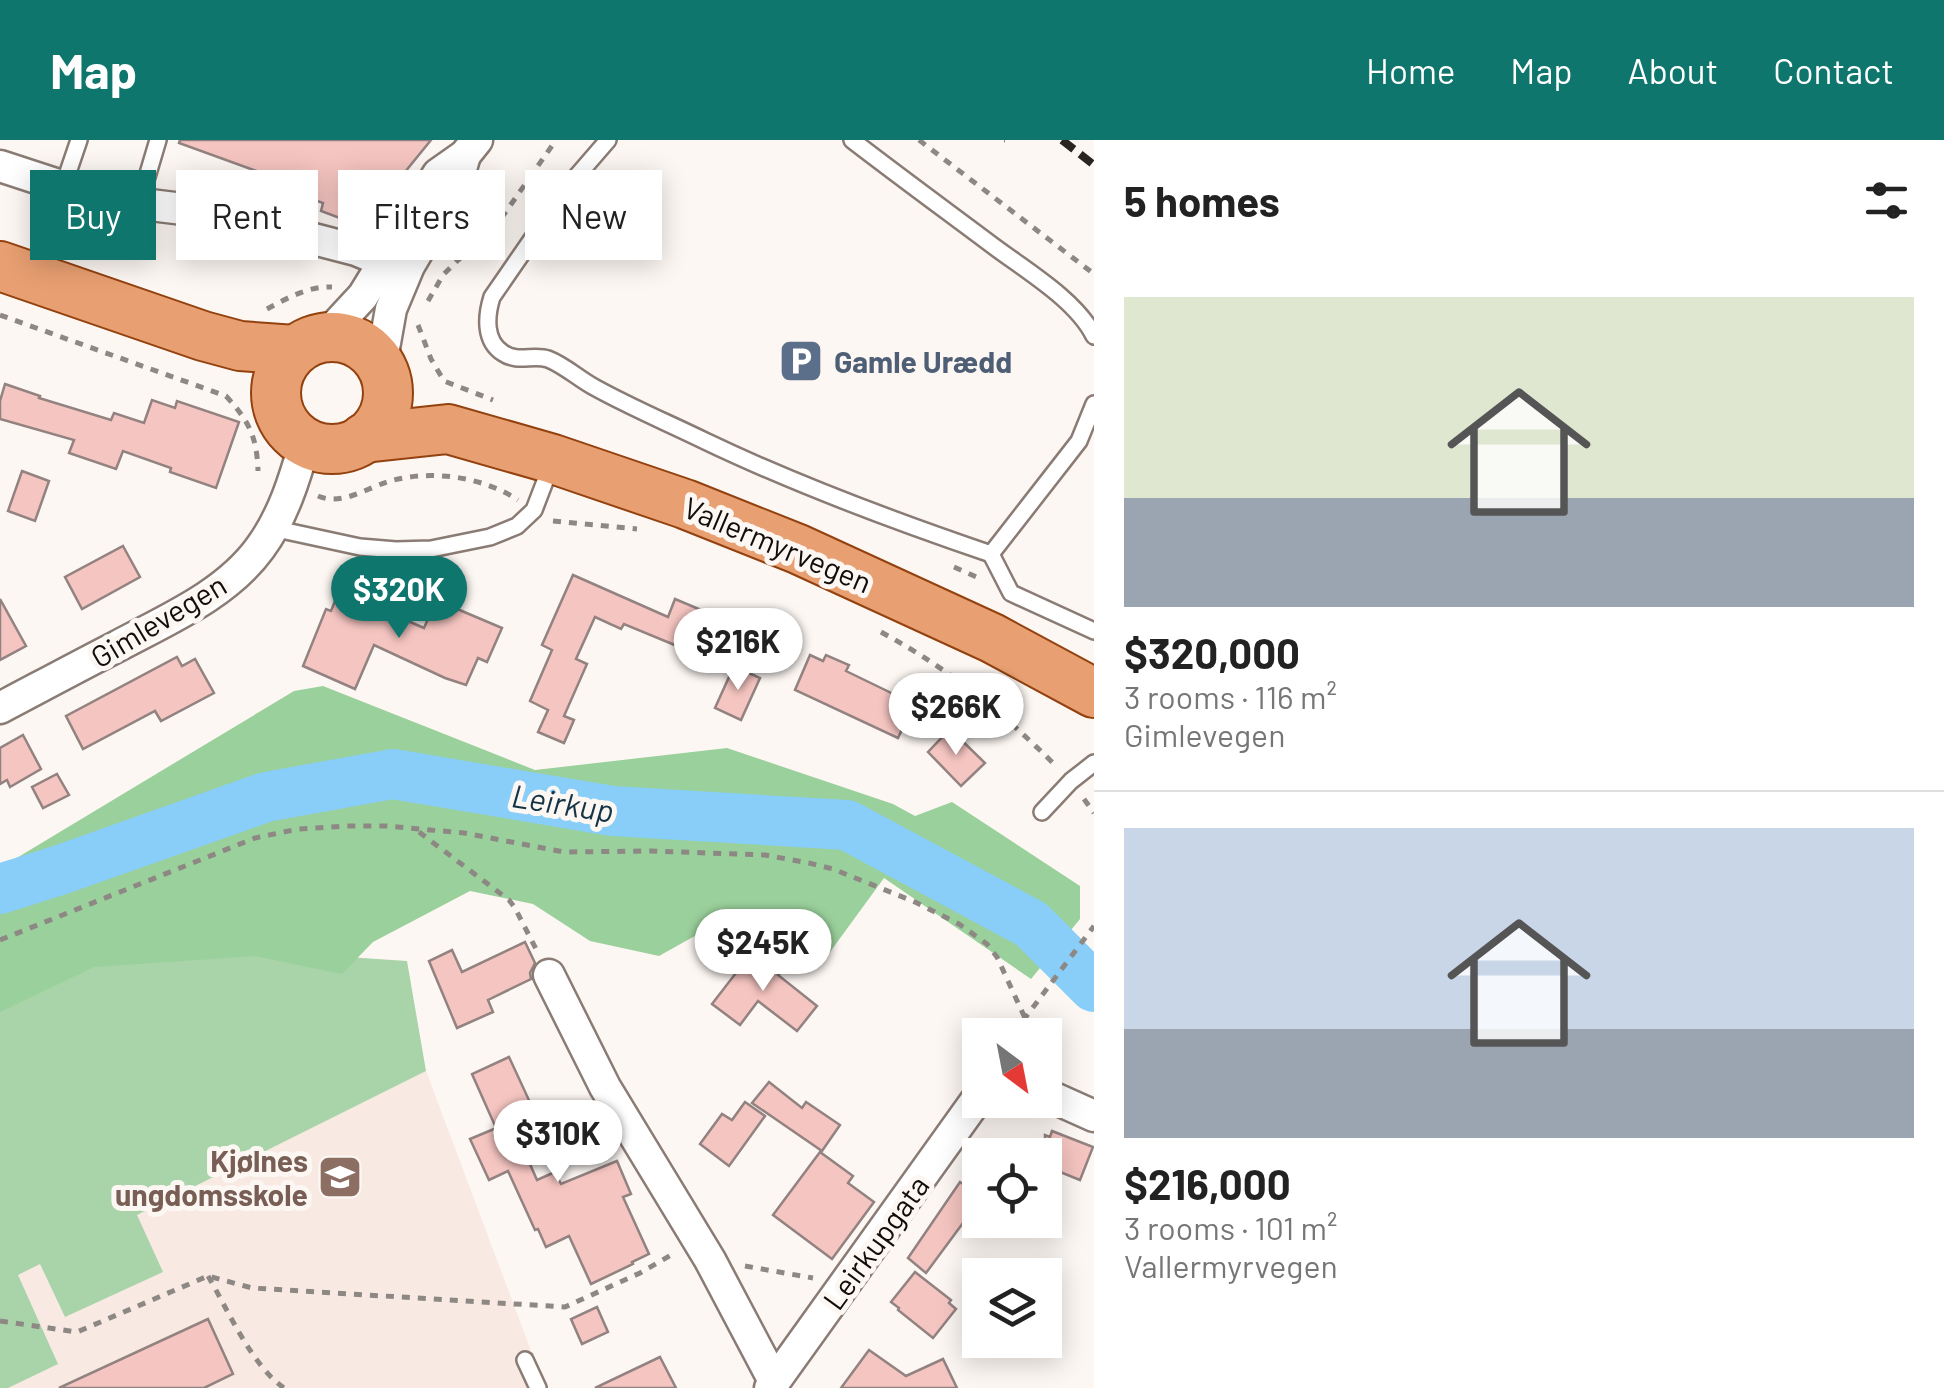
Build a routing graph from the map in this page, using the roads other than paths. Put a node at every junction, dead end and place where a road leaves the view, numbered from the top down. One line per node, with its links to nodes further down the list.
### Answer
1 (79, 140): 7 (lane)
2 (158, 140): 8 (lane)
3 (608, 140): 23 (lane)
4 (852, 140): 14 (lane)
5 (471, 148): 11 (street); 16 (street)
6 (0, 166): 9 (street)
7 (68, 170)
8 (150, 170)
9 (30, 176)
10 (156, 206): 11 (street)
11 (386, 262): 15 (street)
12 (0, 266): 15 (main road)
13 (0, 292): 18 (main road)
14 (1094, 336)
15 (310, 344): 16 (main road); 18 (main road)
16 (384, 373): 19 (main road, Vallermyrvegen); 20 (main road)
17 (1094, 404): 23 (lane)
18 (292, 425): 20 (main road); 22 (street, Gimlevegen)
19 (448, 429): 20 (main road, Vallermyrvegen); 21 (main road, Vallermyrvegen)
20 (364, 438)
21 (553, 459): 22 (lane); 25 (main road, Vallermyrvegen)
22 (272, 528): 26 (street, Gimlevegen)
23 (991, 554): 24 (lane)
24 (1094, 631)
25 (1094, 693)
26 (0, 708)
27 (1094, 763): 28 (lane)
28 (1042, 812)
29 (550, 976): 34 (street)
30 (1062, 1102): 31 (street)
31 (1094, 1116)
32 (964, 1118): 34 (street, Leirkupgata)
33 (525, 1360): 35 (lane)
34 (772, 1385)
35 (538, 1388)

